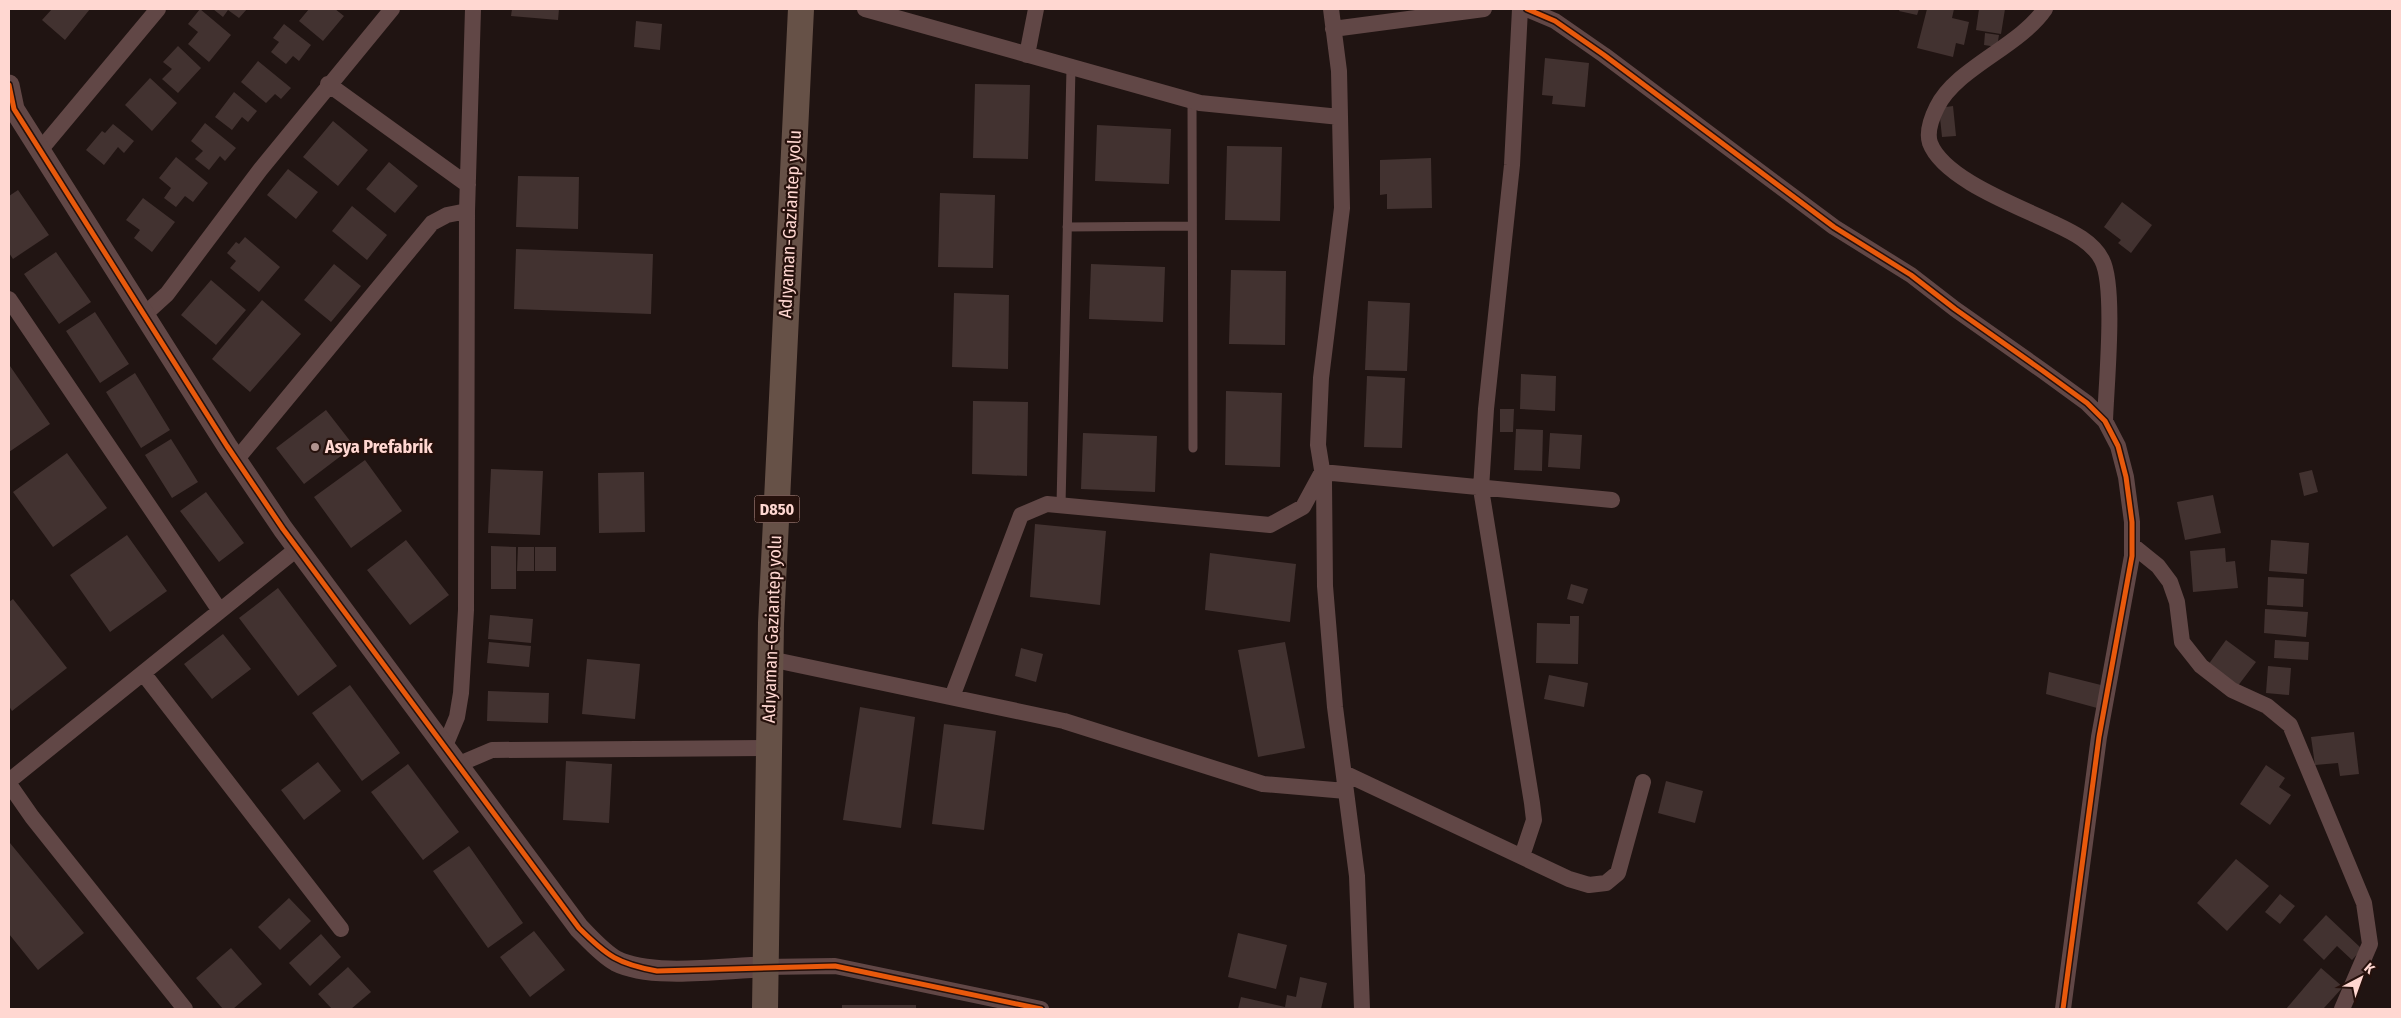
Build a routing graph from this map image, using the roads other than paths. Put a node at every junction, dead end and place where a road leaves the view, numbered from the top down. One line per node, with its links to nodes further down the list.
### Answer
1 (158, 9): 20 (street)
2 (392, 9): 15 (street)
3 (473, 9): 21 (street)
4 (801, 9): 37 (main road, Adıyaman-Gaziantep yolu / D850)
5 (865, 9): 13 (street)
6 (1036, 9): 13 (street)
7 (1330, 9): 12 (street)
8 (1484, 9): 12 (street)
9 (1520, 9): 31 (street)
10 (1528, 9): 27 (street)
11 (2045, 9): 27 (street)
12 (1334, 29): 19 (street)
13 (1027, 55): 14 (street)
14 (1071, 68): 17 (street); 24 (lane)
15 (328, 84): 21 (street); 26 (street)
16 (9, 85): 18 (street)
17 (1192, 100): 19 (street); 23 (lane)
18 (11, 107): 20 (street)
19 (1340, 117): 30 (street)
20 (41, 149): 26 (street)
21 (468, 185): 22 (street)
22 (467, 211): 29 (street); 40 (street)
23 (1192, 226): 24 (lane); 28 (lane)
24 (1068, 227): 33 (lane)
25 (9, 299): 36 (street)
26 (145, 314): 29 (street)
27 (2104, 422): 34 (street)
28 (1193, 448)
29 (237, 459): 35 (street)
30 (1322, 472): 31 (street); 33 (street); 43 (street)
31 (1481, 489): 32 (street); 47 (street)
32 (1612, 500)
33 (1062, 505): 39 (street)
34 (2132, 545): 54 (street); 55 (street)
35 (298, 548): 36 (street); 40 (street)
36 (220, 611): 38 (street)
37 (770, 659): 39 (street); 41 (main road, Adıyaman-Gaziantep yolu / D850)
38 (143, 674): 45 (street); 48 (street)
39 (952, 697): 46 (street)
40 (445, 746): 42 (street)
41 (768, 748): 42 (street); 49 (main road, Adıyaman-Gaziantep yolu / D850)
42 (458, 764): 49 (street)
43 (1344, 773): 46 (street); 47 (street)
44 (1643, 782): 47 (street)
45 (9, 783): 50 (street)
46 (1346, 791): 53 (street)
47 (1522, 856)
48 (341, 929)
49 (764, 966): 51 (main road, Adıyaman-Gaziantep yolu / D850); 52 (street)
50 (186, 1009)
51 (765, 1009)
52 (1041, 1009)
53 (1362, 1009)
54 (2063, 1009)
55 (2342, 1009)

